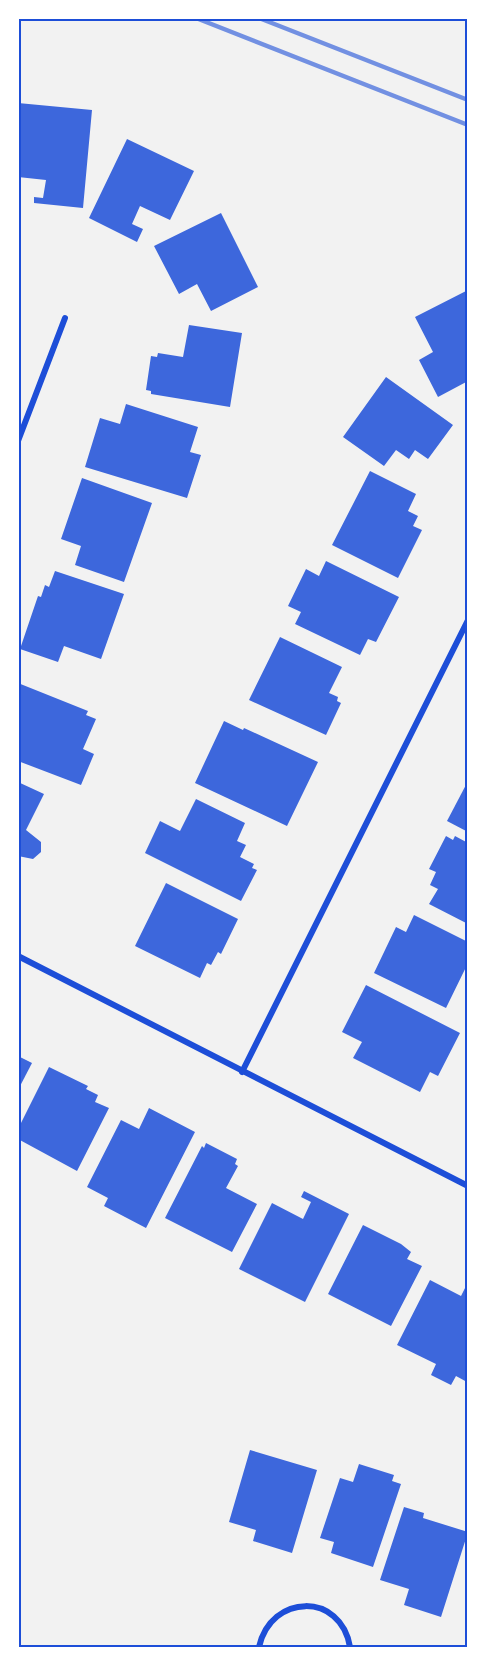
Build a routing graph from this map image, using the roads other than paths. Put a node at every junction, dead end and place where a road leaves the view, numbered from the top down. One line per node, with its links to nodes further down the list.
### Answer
1 (65, 318): 2 (street)
2 (18, 441)
3 (468, 620): 5 (street)
4 (18, 956): 5 (street)
5 (242, 1072): 6 (street)
6 (468, 1186)
7 (259, 1647): 8 (street)
8 (350, 1647)

